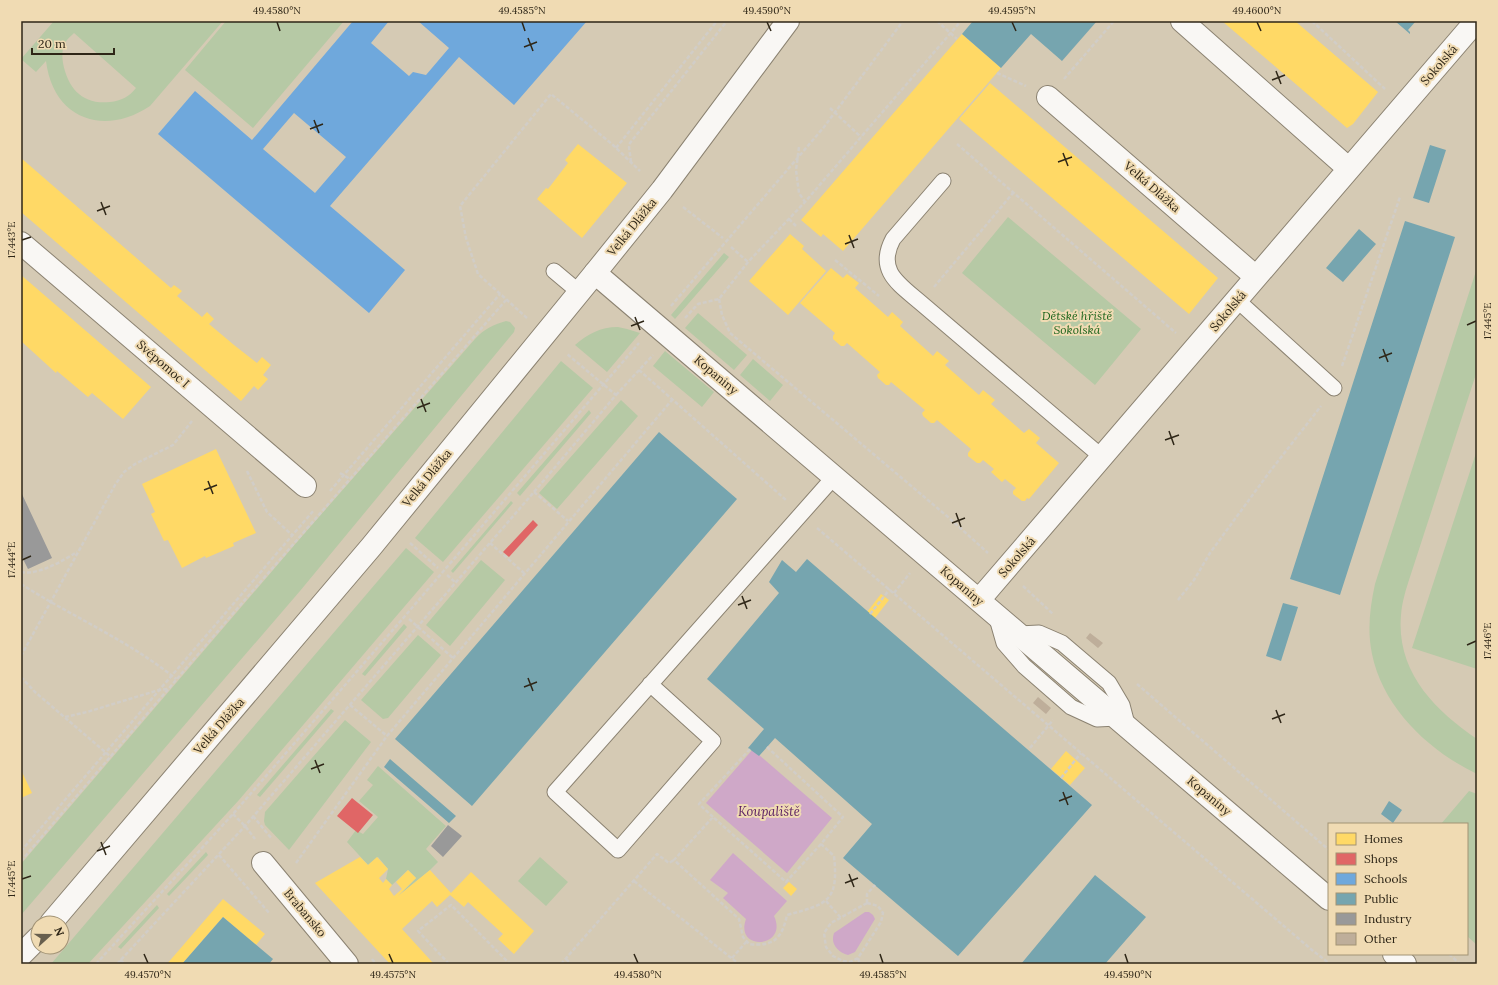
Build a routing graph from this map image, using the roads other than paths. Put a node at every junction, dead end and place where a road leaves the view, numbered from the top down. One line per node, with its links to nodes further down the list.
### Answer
1 (788, 21): 9 (street, Velká Dlážka)
2 (1182, 21): 5 (street)
3 (1476, 21): 5 (street, Sokolská)
4 (1048, 97): 10 (street, Velká Dlážka)
5 (1349, 169): 10 (street, Sokolská)
6 (943, 181): 14 (lane)
7 (21, 243): 16 (street, Svépomoc I)
8 (554, 271): 11 (lane)
9 (595, 273): 11 (street, Velká Dlážka); 15 (street, Kopaniny)
10 (1256, 277): 12 (street, Sokolská)
11 (579, 292): 23 (street, Velká Dlážka)
12 (1237, 300): 13 (lane); 14 (street, Sokolská)
13 (1334, 388)
14 (1102, 457): 17 (street, Sokolská)
15 (834, 477): 17 (street, Kopaniny); 19 (lane)
16 (305, 486)
17 (979, 600): 18 (street, Kopaniny)
18 (996, 615): 20 (street, Kopaniny); 20 (lane)
19 (650, 684): 19 (lane)
20 (1123, 723): 22 (street, Kopaniny)
21 (263, 863): 24 (street, Brabansko)
22 (1328, 898)
23 (58, 915)
24 (347, 964)

